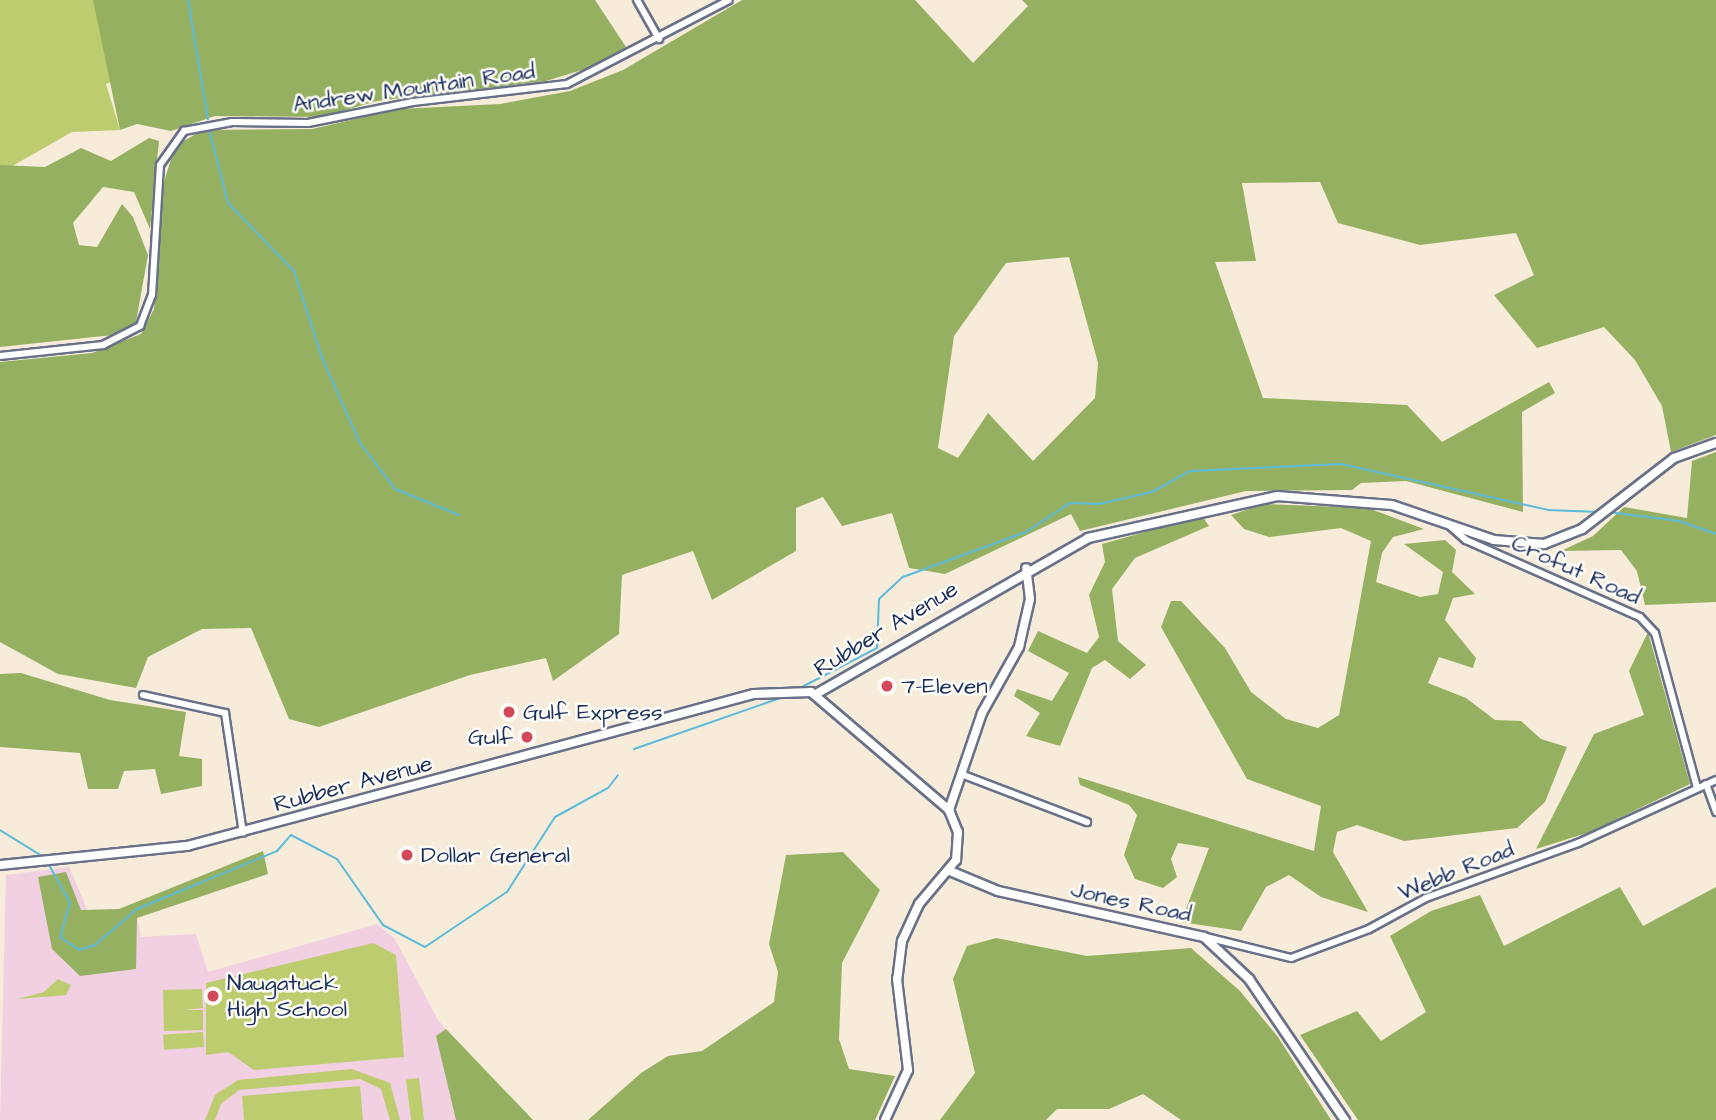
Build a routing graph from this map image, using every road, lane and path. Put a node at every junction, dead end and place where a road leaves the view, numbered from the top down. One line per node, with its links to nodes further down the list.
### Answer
1 (636, 0): 3 (street)
2 (729, 0): 3 (street, Andrew Mountain Road)
3 (659, 39): 4 (street, Andrew Mountain Road)
4 (0, 356)
5 (1716, 443): 6 (street, Rubber Avenue)
6 (1449, 526): 7 (street, Rubber Avenue); 13 (street, Crofut Road)
7 (1026, 568): 8 (street, Rubber Avenue); 10 (street)
8 (813, 693): 14 (street); 17 (street, Rubber Avenue)
9 (143, 695): 17 (street)
10 (961, 774): 14 (street); 16 (street)
11 (1716, 780): 12 (street, Webb Road)
12 (1706, 784): 13 (street, Webb Road); 15 (street)
13 (1697, 788): 20 (street, Webb Road)
14 (948, 810): 19 (street)
15 (1716, 812)
16 (1087, 822)
17 (243, 833): 18 (street, Rubber Avenue)
18 (0, 865)
19 (950, 871): 20 (street, Jones Road); 21 (street)
20 (1204, 937): 22 (street, Jones Road)
21 (885, 1120)
22 (1345, 1120)

